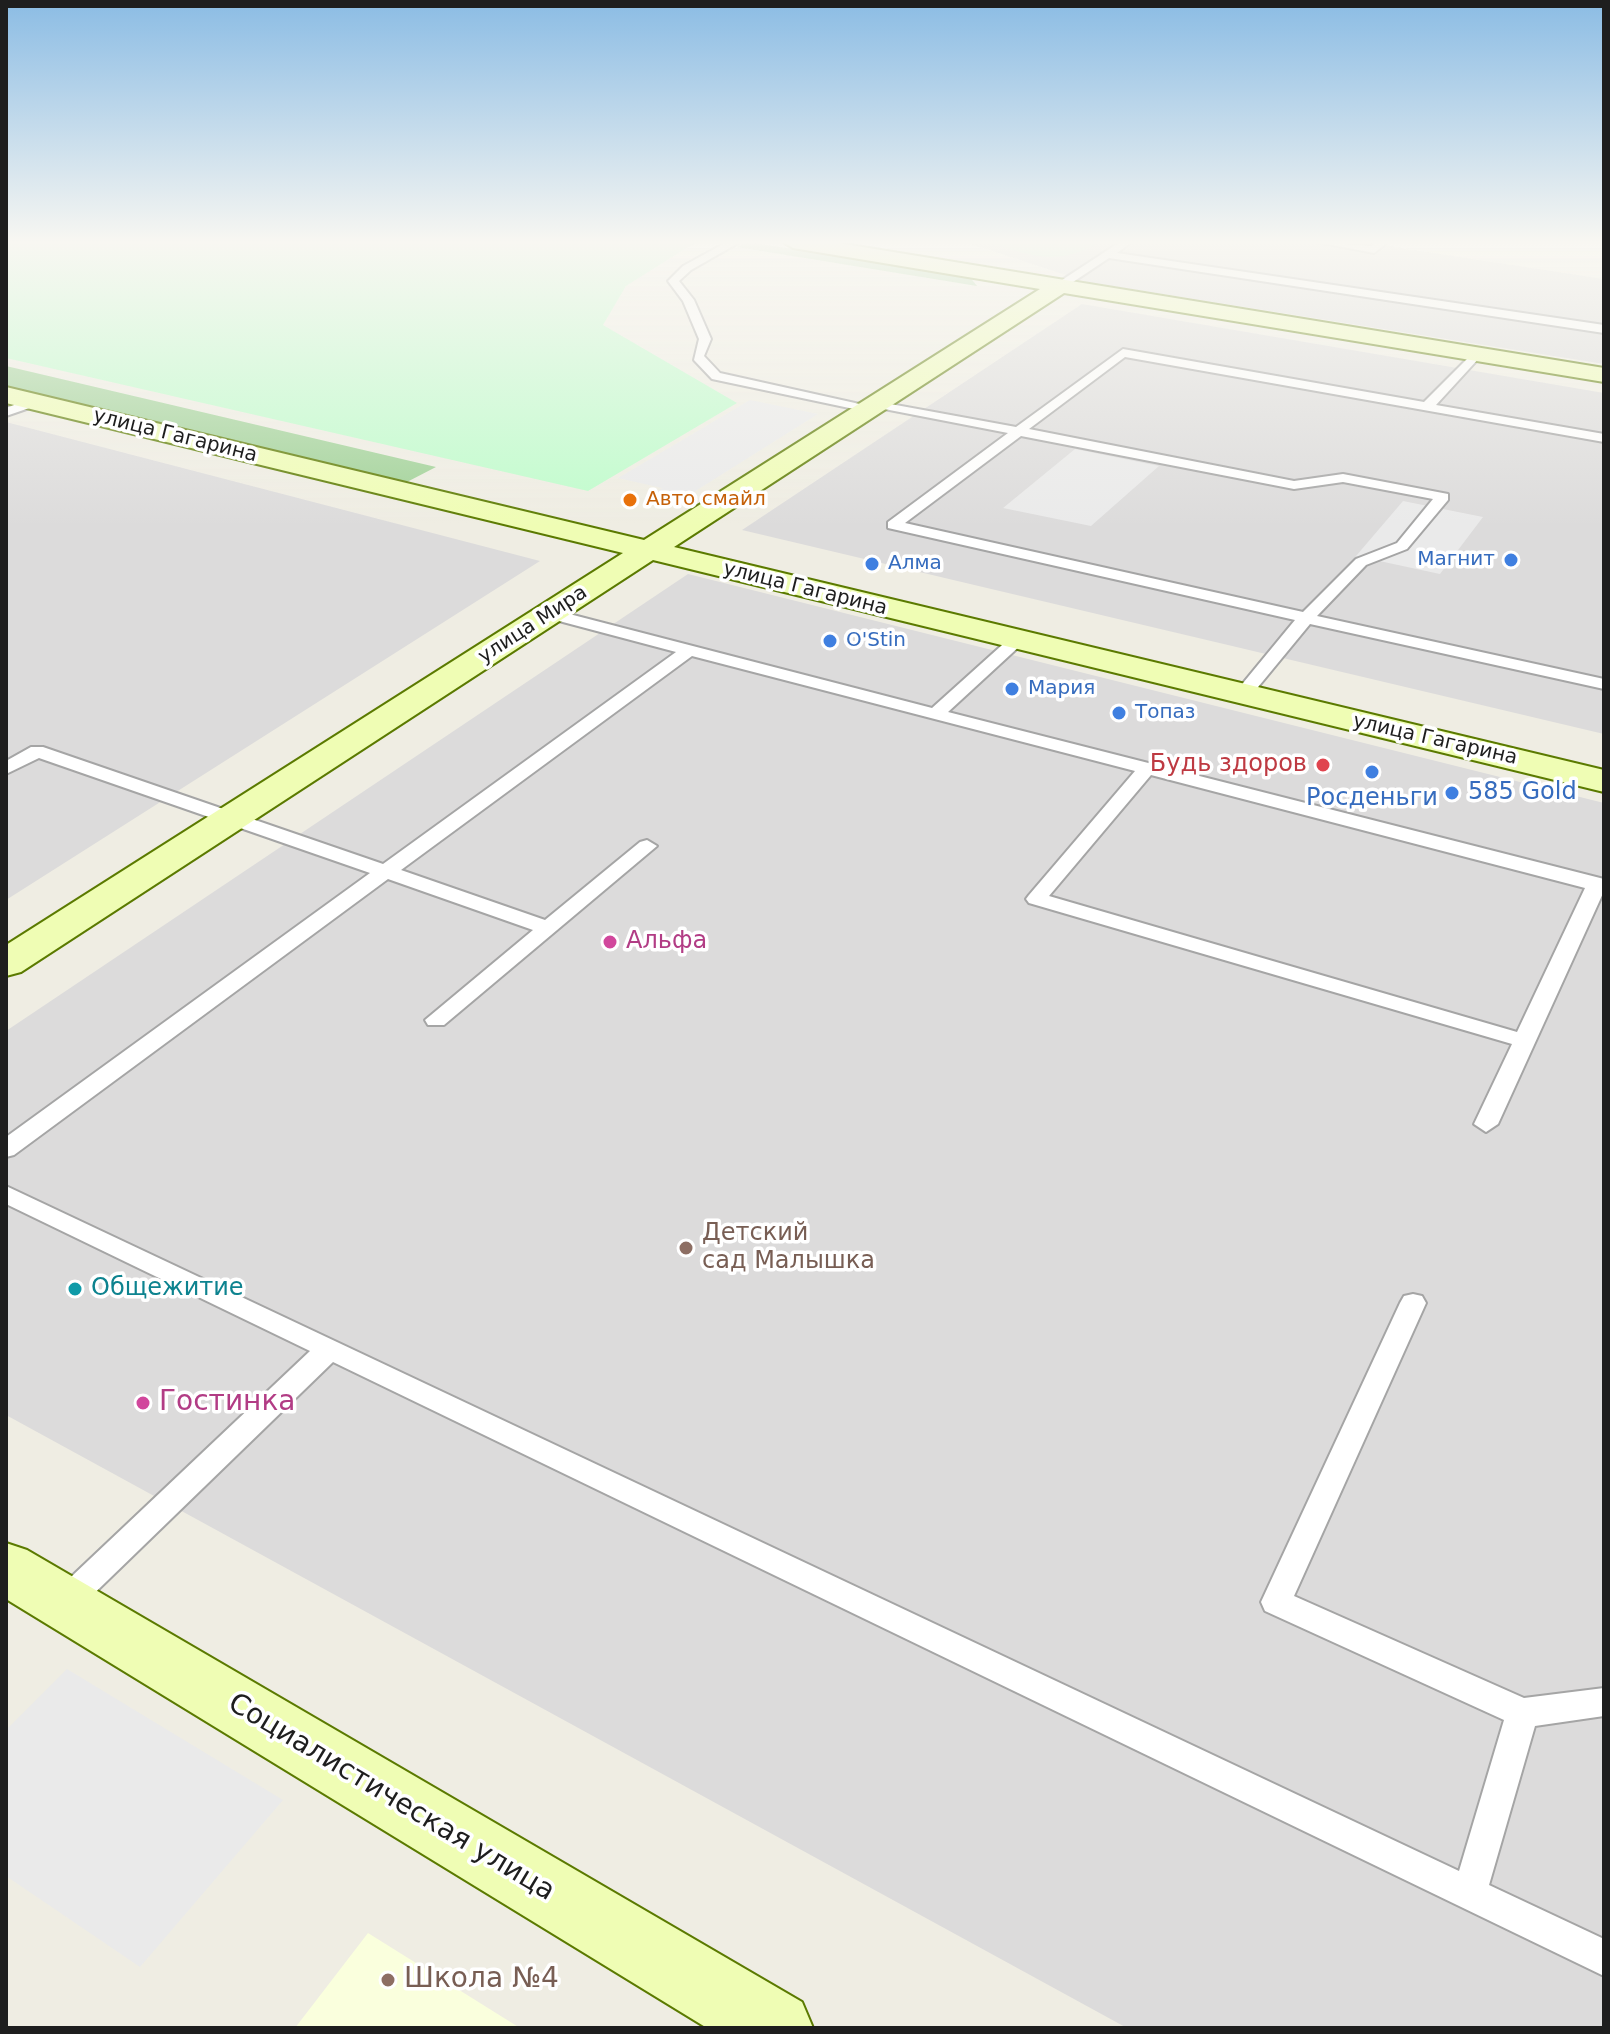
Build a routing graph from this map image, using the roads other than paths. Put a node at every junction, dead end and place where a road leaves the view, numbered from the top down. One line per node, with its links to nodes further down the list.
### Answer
1 (704, 337): 8 (lane)
2 (982, 337): 8 (main road, улица Мира)
3 (1372, 337): 4 (main road)
4 (1476, 354): 5 (main road); 9 (lane)
5 (1604, 375)
6 (6, 395): 7 (main road, улица Гагарина)
7 (33, 402): 10 (lane); 13 (main road, улица Гагарина)
8 (874, 407): 11 (lane); 13 (main road, улица Мира)
9 (1427, 407): 11 (lane); 12 (lane)
10 (6, 412)
11 (1018, 431): 15 (lane); 15 (lane)
12 (1604, 438)
13 (649, 551): 14 (main road, улица Мира); 16 (main road, улица Гагарина)
14 (550, 614): 17 (lane); 24 (main road, улица Мира)
15 (1306, 618): 18 (lane); 19 (lane)
16 (1017, 640): 19 (main road, улица Гагарина); 20 (lane)
17 (689, 650): 20 (lane); 26 (lane)
18 (1604, 684)
19 (1243, 694): 23 (main road, улица Гагарина)
20 (935, 714): 22 (lane)
21 (6, 769): 24 (lane)
22 (1147, 769): 27 (lane); 31 (lane)
23 (1604, 781)
24 (231, 819): 26 (lane); 29 (main road, улица Мира)
25 (647, 846): 28 (lane)
26 (386, 871): 28 (lane); 33 (lane)
27 (1600, 885): 31 (lane)
28 (548, 928): 30 (lane)
29 (6, 963)
30 (436, 1020)
31 (1525, 1041): 32 (lane)
32 (1486, 1124)
33 (6, 1149)
34 (6, 1194): 36 (lane)
35 (1413, 1303): 40 (lane)
36 (331, 1348): 38 (lane); 41 (lane)
37 (6, 1568): 38 (main road, Социалистическая улица)
38 (64, 1603): 43 (main road, Социалистическая улица)
39 (1604, 1702): 40 (lane)
40 (1522, 1713): 41 (lane)
41 (1469, 1895): 42 (lane)
42 (1604, 1958)
43 (776, 2028)

